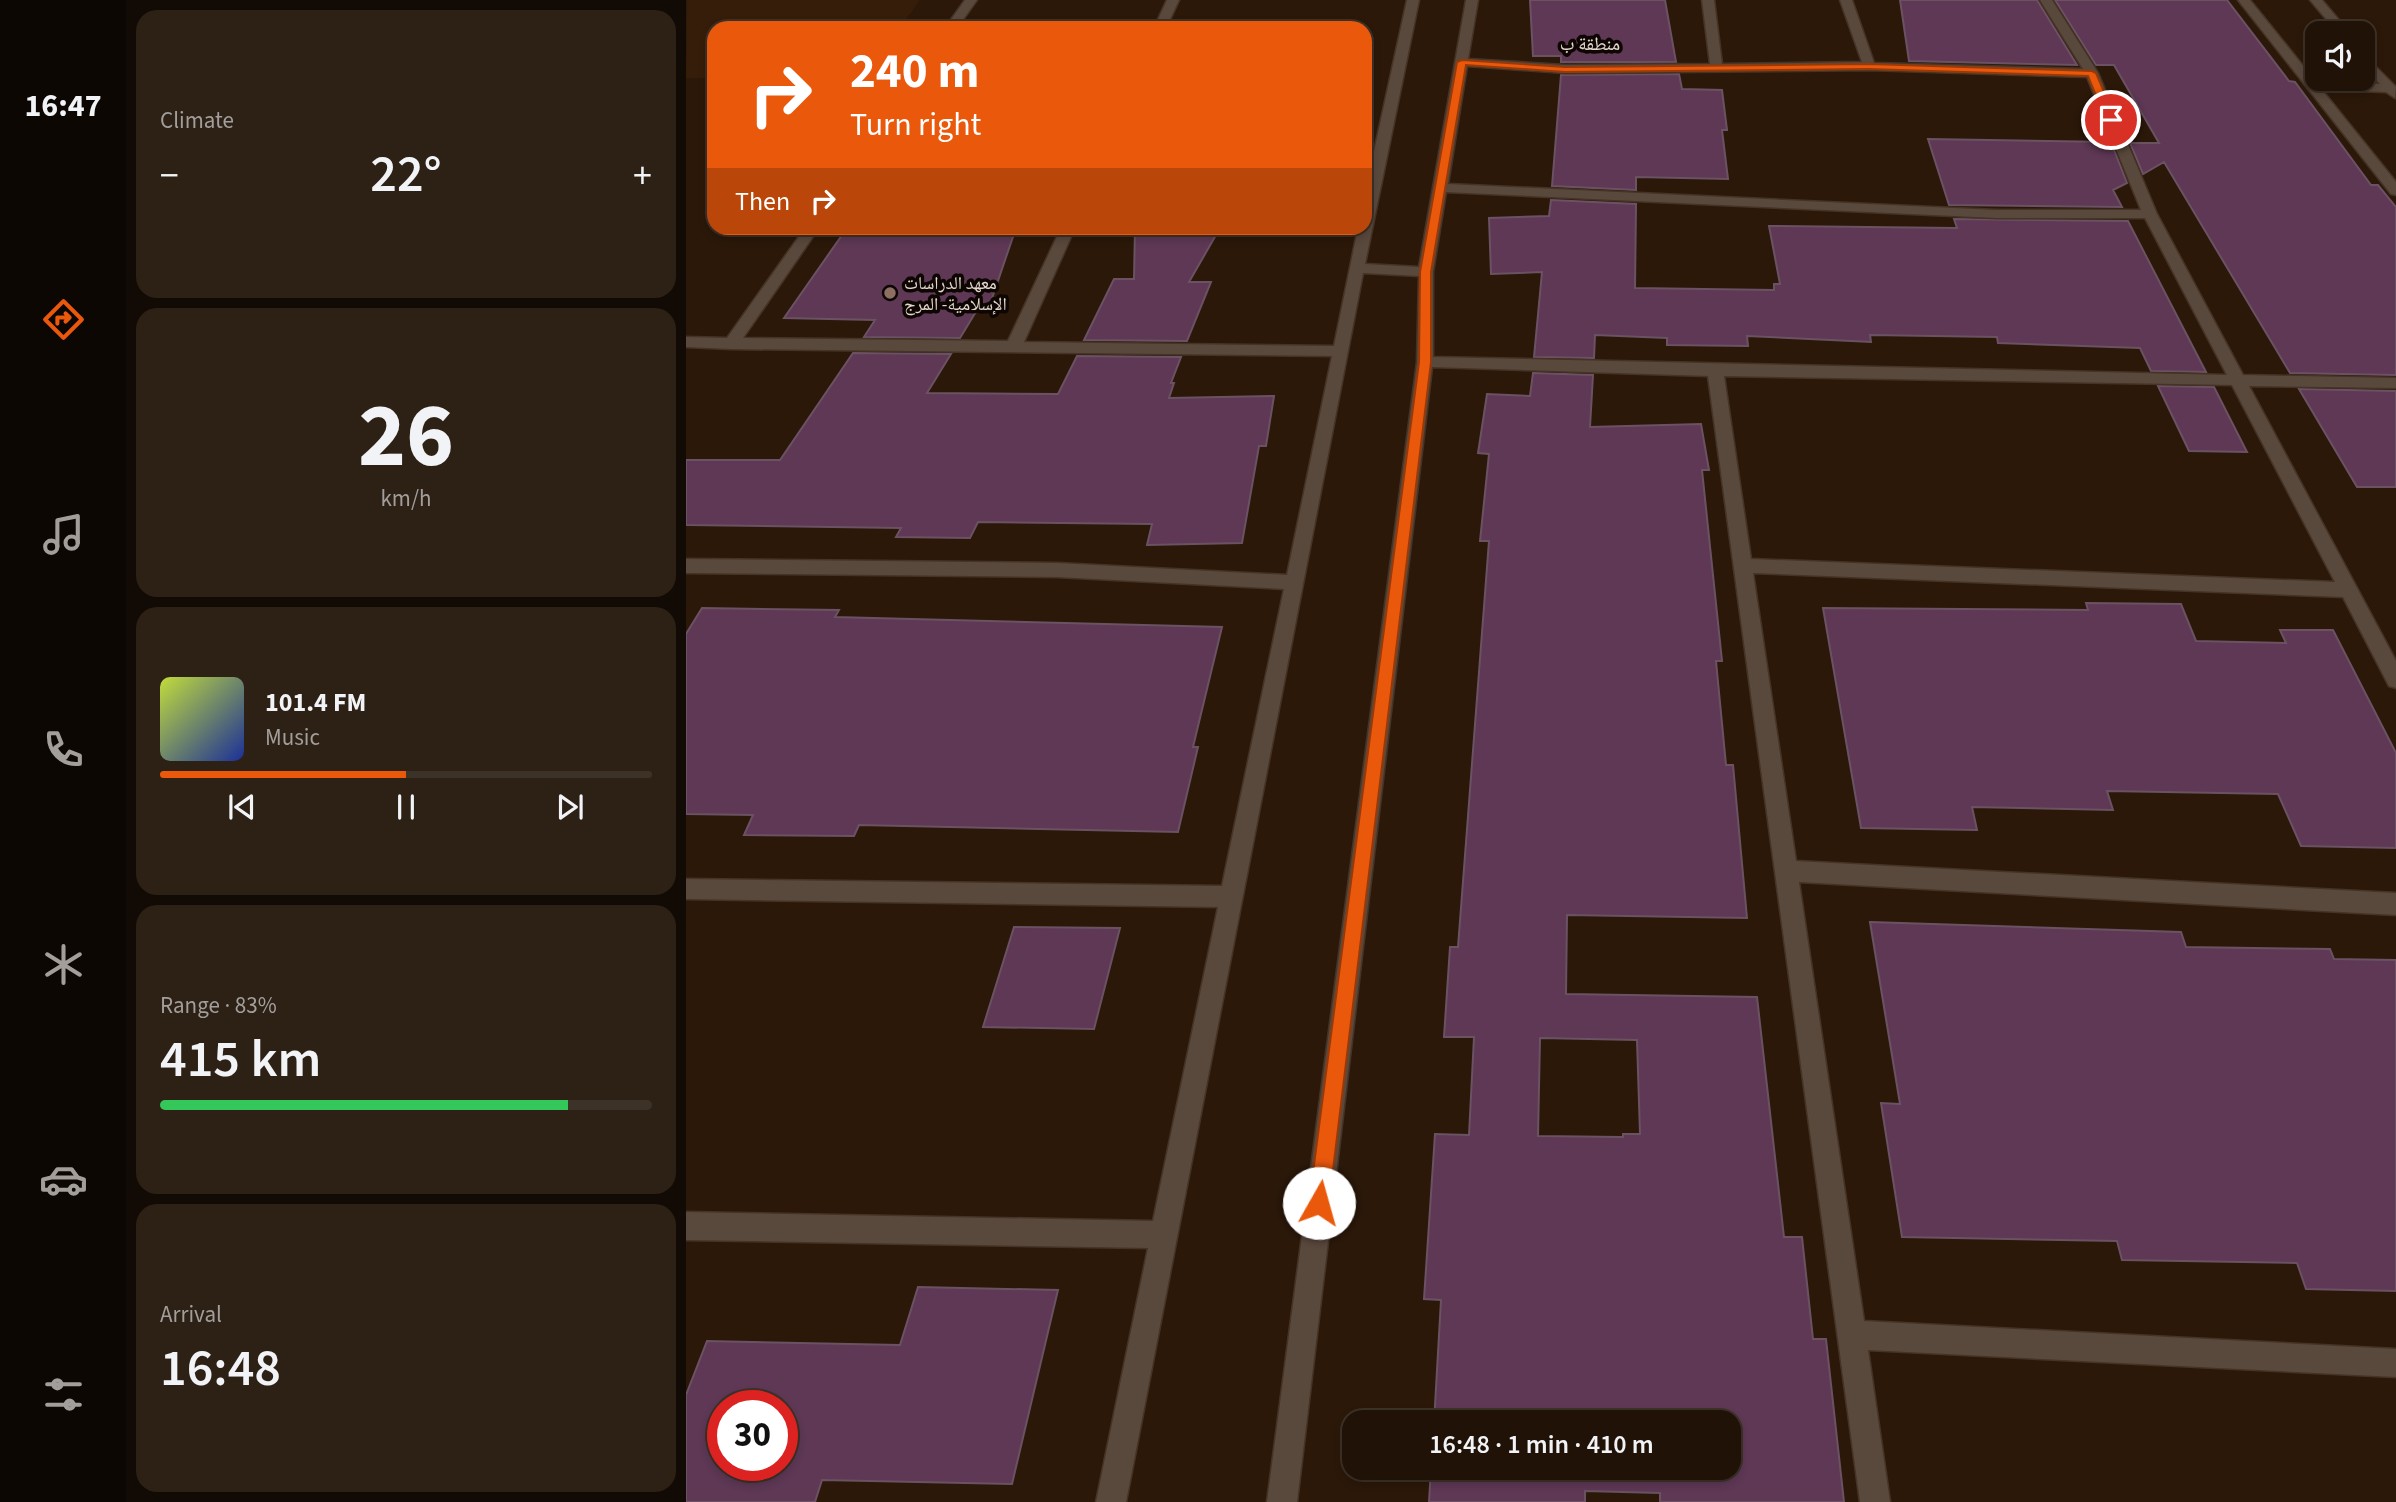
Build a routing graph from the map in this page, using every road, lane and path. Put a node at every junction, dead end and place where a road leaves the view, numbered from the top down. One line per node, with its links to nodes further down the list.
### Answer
1 (971, 0): 10 (street)
2 (1173, 0): 11 (street)
3 (1413, 0): 24 (street)
4 (1472, 0): 13 (street)
5 (1708, 0): 15 (street)
6 (1846, 0): 14 (street)
7 (2046, 0): 17 (street)
8 (2244, 0): 18 (street)
9 (2316, 0): 12 (street)
10 (956, 21)
11 (1163, 21)
12 (2334, 21)
13 (1462, 62): 15 (street); 22 (street)
14 (1869, 66): 15 (street); 17 (street)
15 (1717, 68)
16 (2375, 71): 21 (street)
17 (2092, 73): 25 (street)
18 (2305, 79)
19 (2314, 91): 23 (street)
20 (2375, 91): 21 (street)
21 (2393, 92)
22 (1439, 188): 25 (street); 30 (street)
23 (2396, 191)
24 (1372, 193)
25 (2150, 214): 37 (street)
26 (807, 235): 32 (street)
27 (1065, 235): 33 (street)
28 (1363, 235): 29 (street)
29 (1356, 268): 30 (street); 34 (street)
30 (1426, 272): 35 (street)
31 (686, 342): 32 (street)
32 (731, 344): 33 (street)
33 (1014, 346): 34 (street)
34 (1339, 351): 41 (street)
35 (1425, 362): 36 (street); 53 (street)
36 (1714, 371): 37 (street); 40 (street)
37 (2237, 381): 38 (street); 42 (street)
38 (2396, 383)
39 (686, 566): 41 (street)
40 (1743, 566): 42 (street); 44 (street)
41 (1293, 582): 46 (street)
42 (2348, 590): 43 (street)
43 (2396, 680)
44 (1786, 871): 47 (street); 50 (street)
45 (686, 889): 46 (street)
46 (1231, 897): 49 (street)
47 (2396, 904)
48 (686, 1226): 49 (street)
49 (1164, 1235): 52 (street)
50 (1852, 1335): 51 (street); 54 (street)
51 (2396, 1363)
52 (1111, 1502)
53 (1282, 1502)
54 (1875, 1502)

